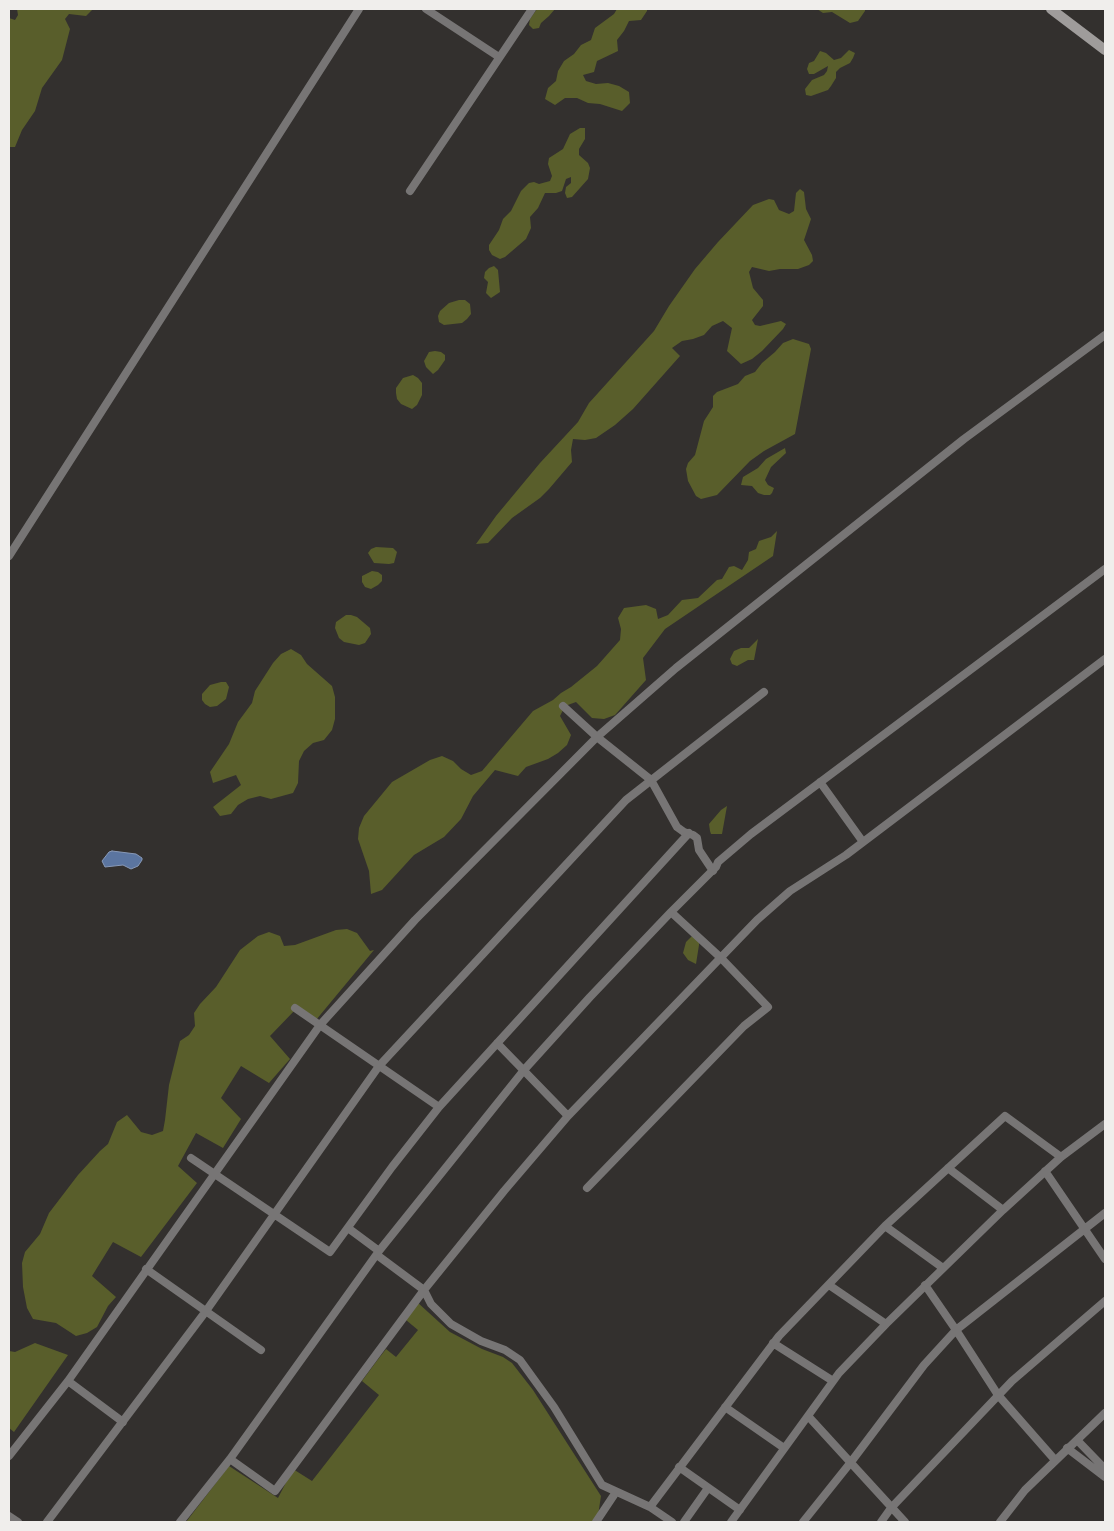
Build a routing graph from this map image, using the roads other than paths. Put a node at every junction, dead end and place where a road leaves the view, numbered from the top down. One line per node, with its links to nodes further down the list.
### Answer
1 (359, 9): 9 (street)
2 (426, 9): 6 (street)
3 (532, 9): 6 (street)
4 (1051, 9): 5 (main road)
5 (1105, 50)
6 (499, 57): 7 (street)
7 (410, 191)
8 (1105, 335): 15 (street)
9 (9, 556)
10 (1105, 569): 17 (street)
11 (1105, 575): 17 (street)
12 (1105, 659): 19 (street)
13 (764, 692): 16 (street)
14 (563, 706): 15 (street)
15 (597, 737): 16 (street); 24 (street)
16 (651, 780): 18 (street); 26 (street)
17 (822, 784): 19 (street); 20 (street)
18 (689, 833): 20 (street); 25 (street)
19 (863, 842): 22 (street)
20 (714, 869): 21 (street)
21 (671, 912): 22 (street); 27 (street)
22 (721, 958): 29 (street); 36 (street)
23 (295, 1008): 24 (street)
24 (320, 1025): 26 (street); 35 (street)
25 (498, 1044): 27 (street); 28 (street)
26 (379, 1066): 28 (street); 39 (street)
27 (524, 1070): 29 (street); 43 (street)
28 (439, 1107): 41 (street)
29 (568, 1116): 49 (street)
30 (1105, 1124): 31 (street)
31 (1061, 1157): 33 (street); 34 (street)
32 (191, 1158): 35 (street)
33 (948, 1168): 37 (street); 40 (street)
34 (1046, 1171): 37 (street); 42 (street)
35 (215, 1174): 39 (street); 46 (street)
36 (587, 1188)
37 (1003, 1210): 45 (street)
38 (1105, 1213): 42 (street)
39 (274, 1214): 41 (street); 51 (street)
40 (885, 1226): 45 (street); 47 (street)
41 (348, 1228): 43 (street)
42 (1085, 1228): 44 (street); 53 (street)
43 (378, 1253): 49 (street); 67 (street)
44 (1105, 1259)
45 (943, 1268): 48 (street)
46 (146, 1269): 51 (street); 56 (street)
47 (829, 1285): 52 (street); 54 (street)
48 (924, 1285): 52 (street); 53 (street)
49 (424, 1290): 67 (street); 74 (street)
50 (1105, 1300): 58 (street)
51 (206, 1311): 55 (street); 62 (street)
52 (886, 1324): 57 (street)
53 (956, 1330): 58 (street); 69 (street)
54 (773, 1343): 57 (street); 59 (street)
55 (261, 1350)
56 (68, 1380): 62 (street); 66 (street)
57 (833, 1381): 61 (street)
58 (998, 1395): 68 (street); 76 (street)
59 (725, 1407): 64 (street); 70 (street)
60 (1105, 1413): 63 (street)
61 (808, 1416): 64 (street); 69 (street)
62 (122, 1422): 80 (street)
63 (1077, 1440): 65 (street); 71 (street)
64 (784, 1448): 77 (street)
65 (1067, 1448): 68 (street); 72 (street)
66 (9, 1456)
67 (230, 1459): 81 (street)
68 (1055, 1460): 89 (street)
69 (851, 1462): 76 (street); 86 (street)
70 (679, 1468): 73 (street); 75 (street)
71 (1105, 1469)
72 (1105, 1477)
73 (708, 1488): 77 (street); 84 (street)
74 (616, 1492): 75 (street); 82 (street)
75 (650, 1507): 83 (street)
76 (892, 1508): 87 (street); 88 (street)
77 (740, 1510): 85 (street)
78 (9, 1516): 79 (street)
79 (18, 1522)
80 (46, 1522)
81 (180, 1522)
82 (596, 1522)
83 (672, 1522)
84 (684, 1522)
85 (731, 1522)
86 (803, 1522)
87 (881, 1522)
88 (905, 1522)
89 (1000, 1522)

